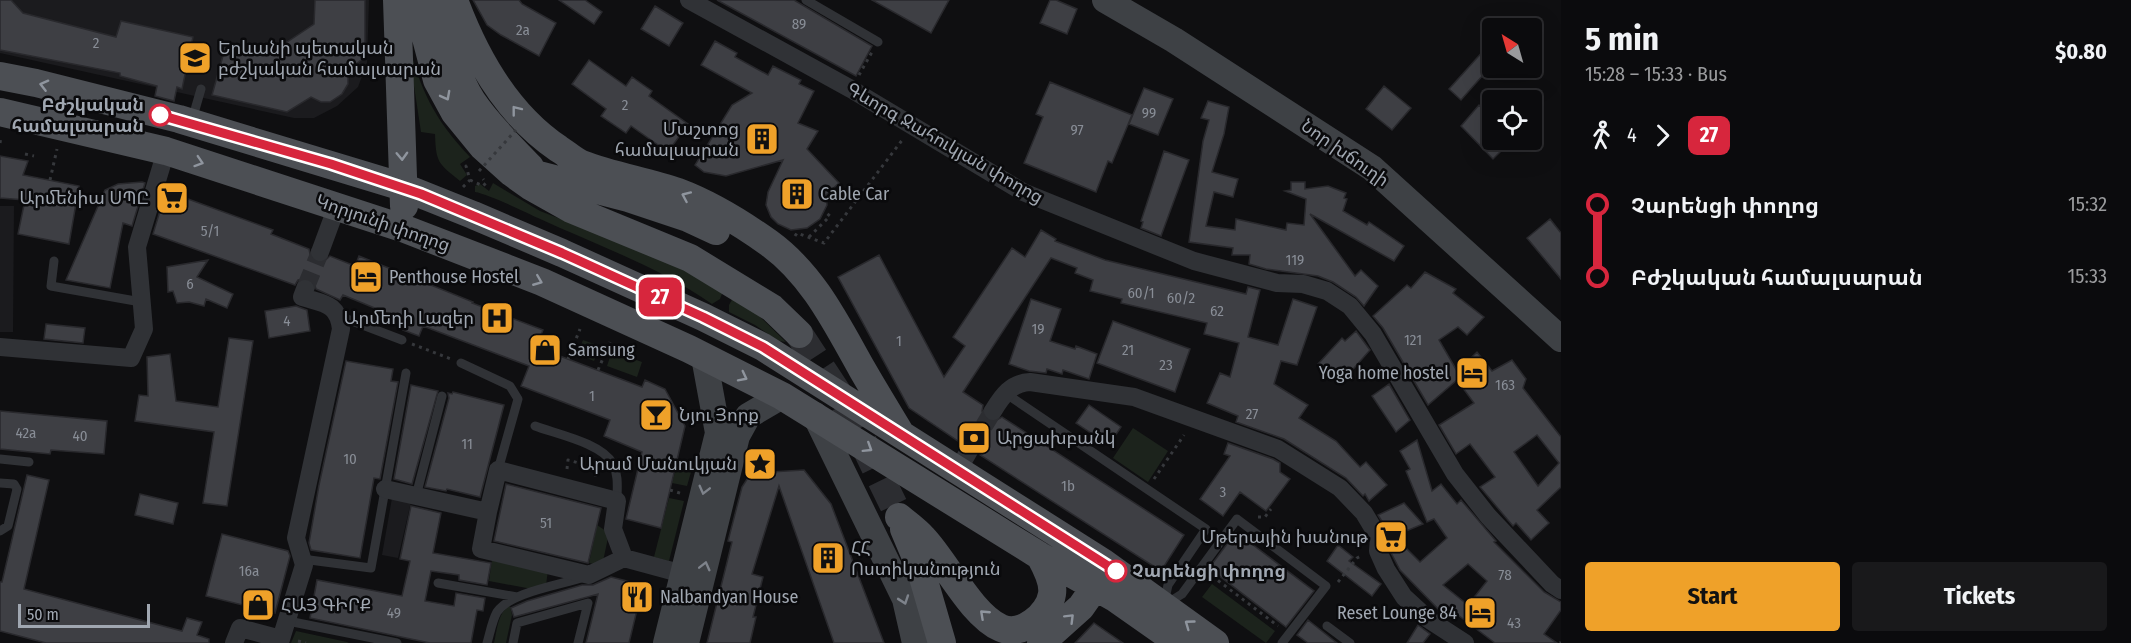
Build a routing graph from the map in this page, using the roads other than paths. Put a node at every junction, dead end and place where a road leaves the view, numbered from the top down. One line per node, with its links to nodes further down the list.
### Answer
1 (397, 0): 15 (main road, one-way to 15)
2 (416, 0): 14 (main road, one-way to 14)
3 (438, 0): 14 (main road)
4 (454, 0): 28 (main road, one-way to 4)
5 (806, 0): 8 (lane)
6 (1105, 0): 23 (main road, Նոր խճուղի)
7 (699, 3): 53 (street, Գևորգ Ջահուկյան փողոց)
8 (878, 42)
9 (0, 76): 11 (main road, Կորյունի փողոց, one-way to 9)
10 (201, 89): 11 (lane)
11 (191, 123): 15 (main road, Կորյունի փողոց)
12 (1, 124): 13 (main road, Կորյունի փողոց)
13 (166, 151): 16 (main road, Կորյունի փողոց, one-way to 16); 21 (street)
14 (539, 175): 28 (main road)
15 (403, 187): 17 (main road); 36 (main road, Կորյունի փողոց)
16 (337, 206): 17 (main road, Կորյունի փողոց); 18 (street)
17 (405, 229): 26 (main road, Կորյունի փողոց, one-way to 26)
18 (320, 252)
19 (54, 261): 21 (lane)
20 (305, 289): 22 (street)
21 (141, 302): 25 (street)
22 (339, 316): 24 (lane); 48 (street)
23 (1561, 339)
24 (402, 340)
25 (0, 347)
26 (704, 357): 32 (main road, Կորյունի փողոց, one-way to 32); 49 (main road, one-way to 49)
27 (461, 363): 39 (lane)
28 (862, 370): 36 (main road)
29 (406, 373): 41 (lane)
30 (1005, 393): 33 (street); 55 (lane); 74 (street)
31 (442, 396): 42 (lane)
32 (782, 396): 34 (main road); 66 (main road, one-way to 32)
33 (993, 411)
34 (815, 415): 46 (main road, one-way to 46); 67 (main road, one-way to 67)
35 (535, 426): 43 (lane)
36 (902, 436): 55 (main road)
37 (0, 459): 38 (lane)
38 (29, 462)
39 (498, 470): 43 (street); 44 (street)
40 (0, 483): 45 (lane)
41 (385, 489): 42 (street); 48 (lane)
42 (416, 496): 44 (street)
43 (617, 501): 47 (street)
44 (488, 512): 50 (street)
45 (0, 531)
46 (1040, 556): 52 (main road); 68 (main road, one-way to 68)
47 (624, 558): 49 (street); 50 (street)
48 (302, 559): 56 (street)
49 (683, 574): 65 (main road)
50 (589, 575): 54 (lane)
51 (438, 583): 54 (lane)
52 (1095, 587): 69 (main road, one-way to 52); 70 (main road)
53 (1561, 590)
54 (517, 597): 62 (lane)
55 (1164, 605): 71 (main road, one-way to 55); 72 (lane)
56 (288, 621): 58 (lane); 59 (street)
57 (1327, 626): 73 (lane)
58 (370, 640): 61 (lane)
59 (280, 641): 60 (street)
60 (234, 643)
61 (397, 643)
62 (487, 643)
63 (513, 643): 64 (lane)
64 (578, 643)
65 (666, 643)
66 (686, 643)
67 (915, 643)
68 (942, 643)
69 (1041, 643)
70 (1179, 643)
71 (1215, 643)
72 (1282, 643)
73 (1350, 643)
74 (1465, 643)

